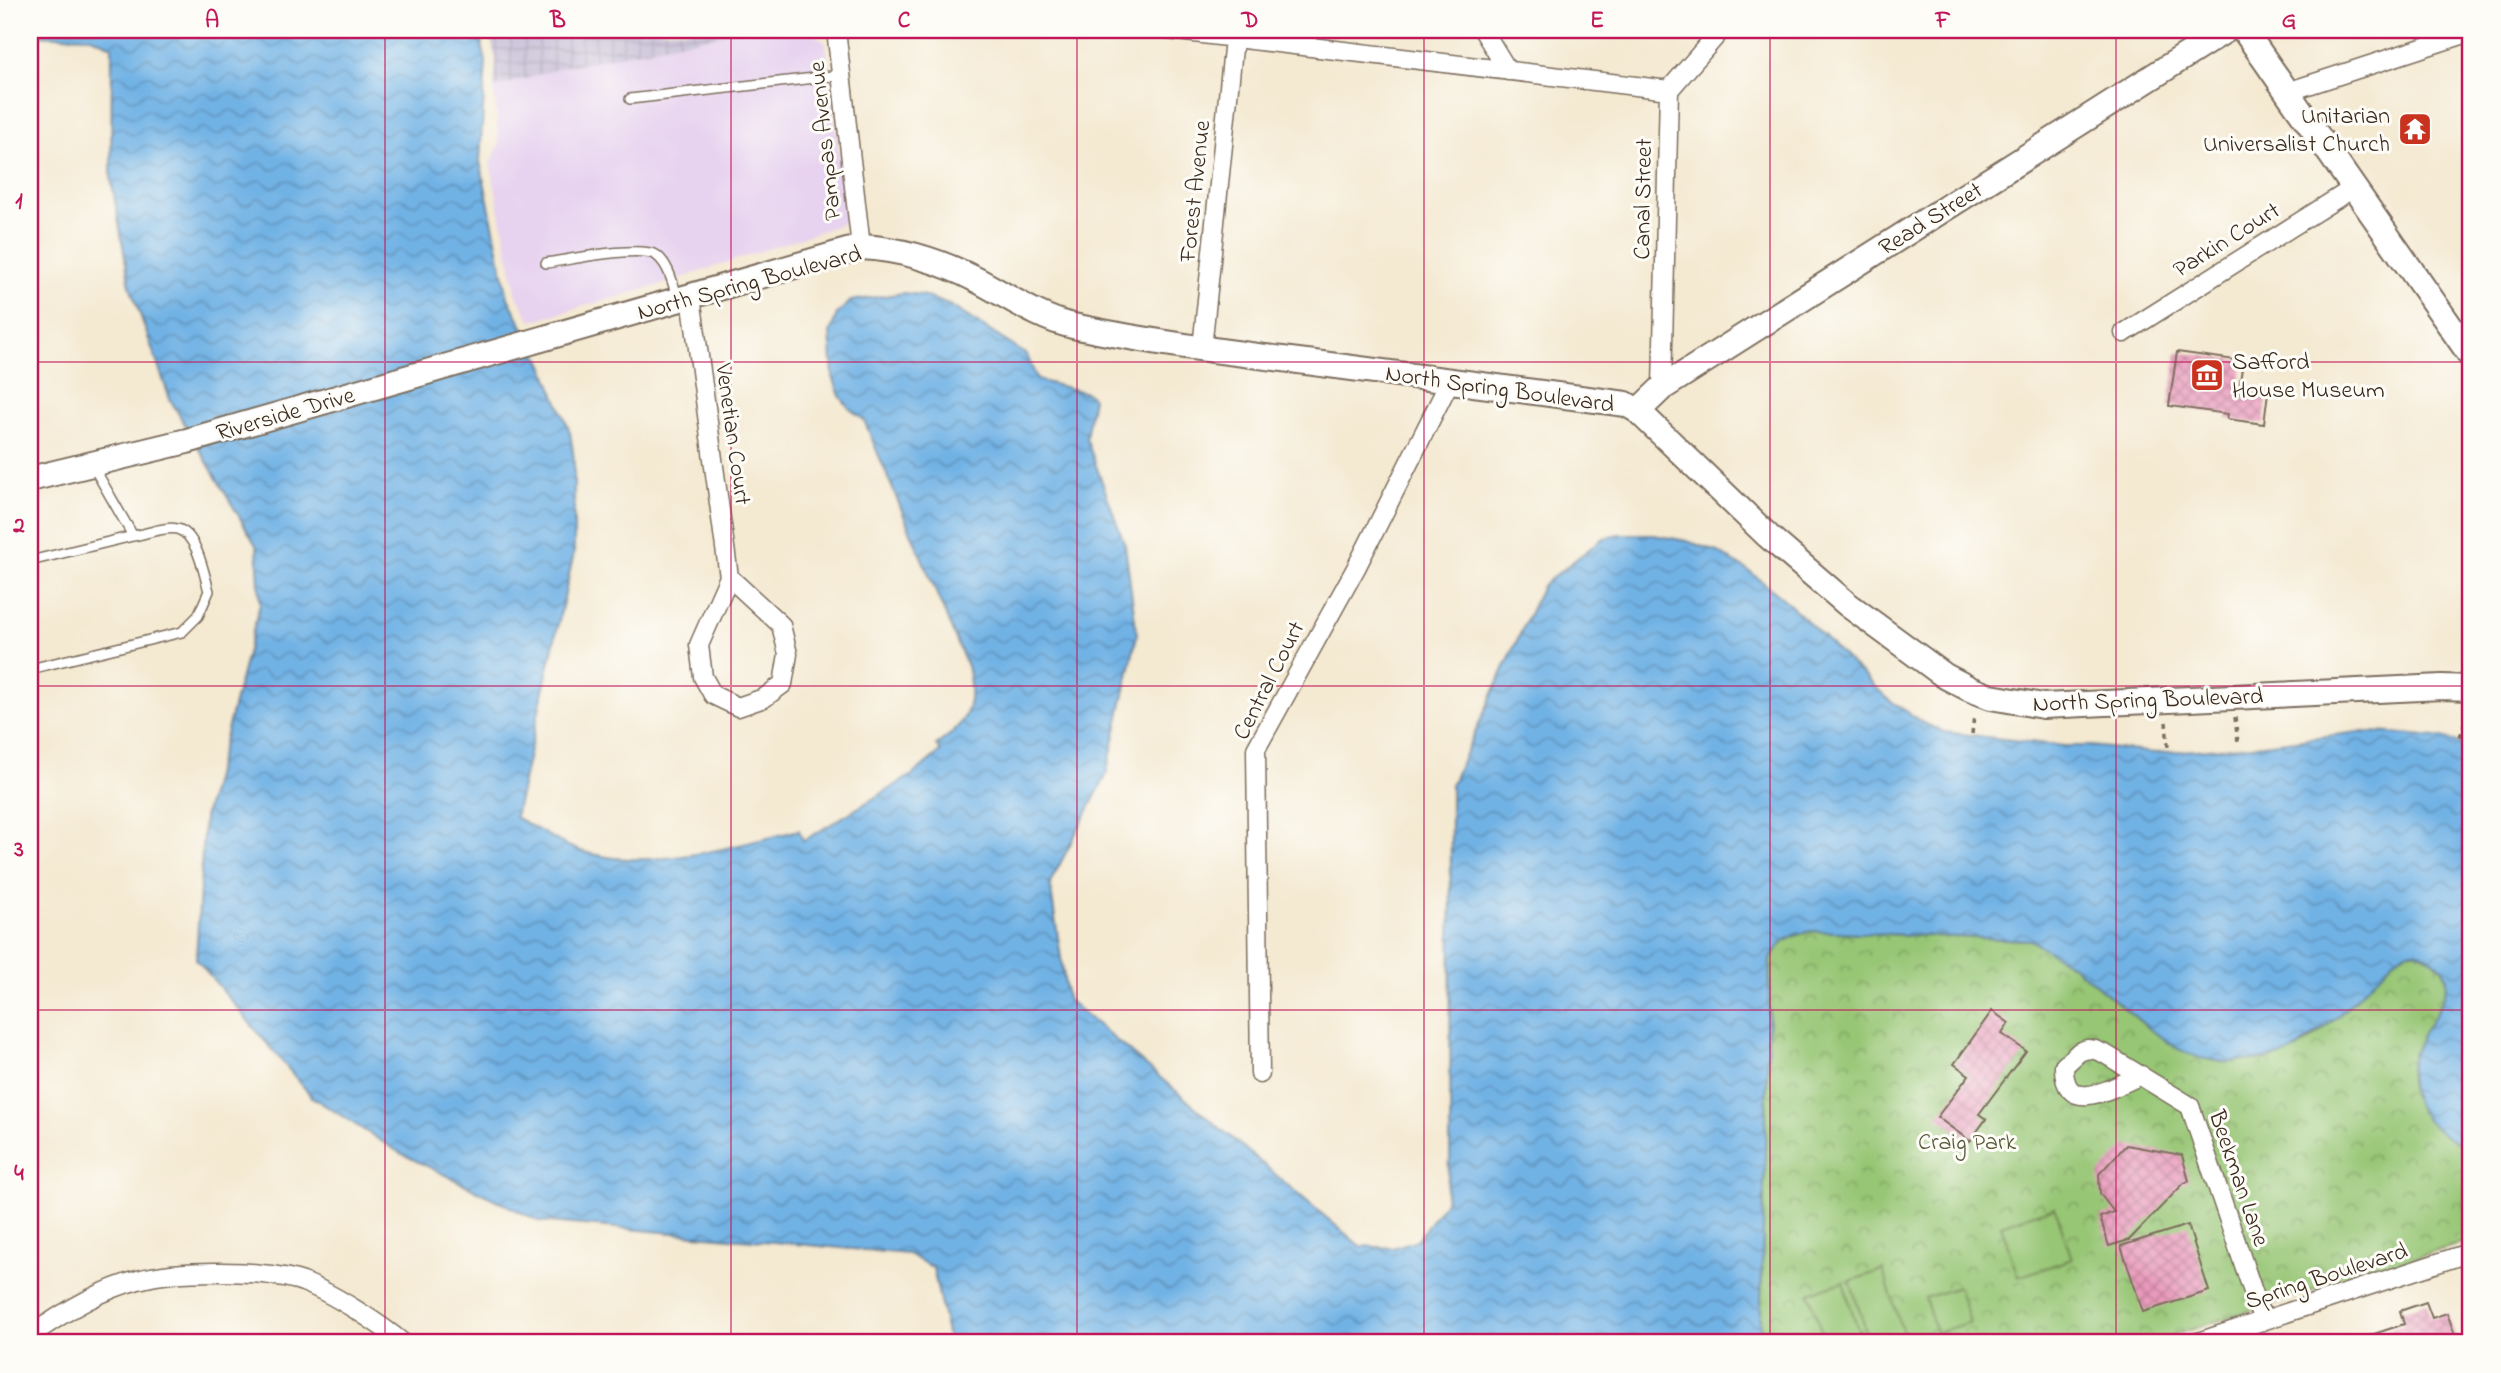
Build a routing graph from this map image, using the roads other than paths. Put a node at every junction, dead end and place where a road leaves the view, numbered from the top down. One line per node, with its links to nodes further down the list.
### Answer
1 (836, 30): 10 (street, Pampas Avenue)
2 (1169, 30): 8 (street)
3 (1483, 30): 9 (street)
4 (1720, 30): 11 (street)
5 (2226, 30): 23 (street, Read Street)
6 (2244, 30): 12 (street)
7 (2471, 32): 12 (street)
8 (1234, 38): 9 (street); 20 (street, Forest Avenue)
9 (1508, 71): 11 (street)
10 (841, 75): 13 (lane); 15 (street, Pampas Avenue)
11 (1669, 90): 23 (street, Canal Street)
12 (2287, 92): 14 (street)
13 (630, 99)
14 (2355, 187): 18 (street, Parkin Court); 21 (street)
15 (861, 247): 17 (street, North Spring Boulevard); 20 (street, North Spring Boulevard)
16 (546, 263): 17 (lane)
17 (685, 299): 19 (street, North Spring Boulevard); 29 (street, Venetian Court)
18 (2124, 333)
19 (538, 340): 25 (street, Riverside Drive)
20 (1202, 348): 22 (street, North Spring Boulevard)
21 (2471, 356)
22 (1450, 381): 24 (street, North Spring Boulevard); 32 (street, Central Court)
23 (1662, 388): 24 (street, Read Street)
24 (1638, 411): 31 (street, North Spring Boulevard)
25 (92, 464): 26 (street, Riverside Drive); 27 (lane)
26 (30, 479)
27 (133, 536): 28 (lane); 30 (lane)
28 (30, 561)
29 (729, 577): 29 (street)
30 (30, 669)
31 (2471, 688)
32 (1260, 1074)
33 (2141, 1076): 35 (street, Beekman Lane)
34 (2470, 1254): 35 (street, Spring Boulevard)
35 (2263, 1321): 38 (street, Spring Boulevard)
36 (30, 1336): 37 (street)
37 (403, 1343)
38 (2195, 1343)

